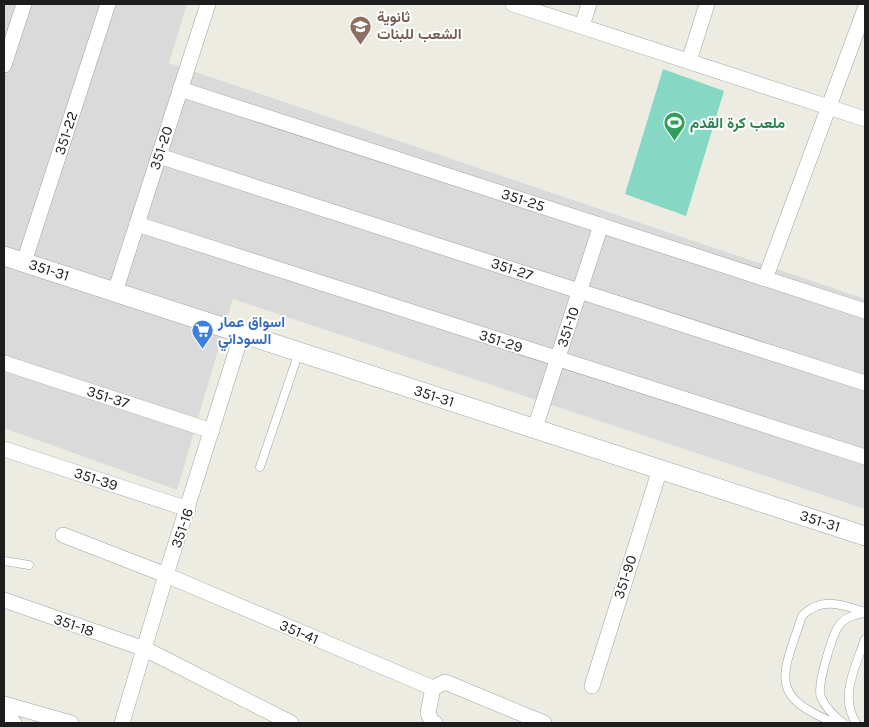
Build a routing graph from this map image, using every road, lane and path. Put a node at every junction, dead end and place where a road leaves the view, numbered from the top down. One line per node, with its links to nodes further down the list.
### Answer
1 (24, 4): 10 (street)
2 (108, 4): 18 (street, 351-22)
3 (208, 4): 11 (street, 351-20)
4 (513, 4): 8 (street)
5 (589, 4): 8 (street)
6 (707, 4): 9 (street)
7 (865, 9): 12 (street)
8 (582, 26): 9 (street)
9 (689, 61): 12 (street)
10 (4, 64)
11 (180, 89): 14 (street, 351-20); 16 (street, 351-25)
12 (829, 107): 13 (street); 19 (street)
13 (865, 119)
14 (159, 156): 15 (street, 351-20); 20 (street, 351-27)
15 (137, 224): 21 (street, 351-20); 25 (street, 351-29)
16 (601, 225): 19 (street, 351-25); 20 (street, 351-10)
17 (4, 256): 18 (street, 351-31)
18 (24, 262): 21 (street, 351-31)
19 (765, 279): 22 (street, 351-25)
20 (580, 291): 25 (street, 351-10); 27 (street, 351-27)
21 (115, 292): 23 (street, 351-31)
22 (865, 311)
23 (242, 333): 24 (street, 351-31); 29 (street, 351-16)
24 (299, 352): 28 (street, 351-31); 32 (lane)
25 (557, 360): 28 (street, 351-10); 31 (street, 351-29)
26 (4, 363): 29 (street, 351-37)
27 (865, 383)
28 (535, 428): 33 (street, 351-31)
29 (212, 431): 34 (street, 351-16)
30 (4, 449): 34 (street, 351-39)
31 (865, 457)
32 (260, 467)
33 (660, 469): 36 (street, 351-31); 44 (street, 351-90)
34 (188, 509): 39 (street, 351-16)
35 (64, 535): 39 (street, 351-41)
36 (865, 536)
37 (4, 561): 38 (lane)
38 (29, 565)
39 (166, 575): 43 (street, 351-16); 45 (street, 351-41)
40 (4, 600): 43 (street, 351-18)
41 (865, 613): 54 (lane); 55 (lane)
42 (865, 639): 56 (lane)
43 (145, 649): 50 (street, 351-16); 51 (street, 351-18)
44 (592, 686)
45 (433, 688): 52 (street); 53 (street)
46 (4, 704): 49 (street)
47 (4, 710): 48 (street)
48 (14, 723)
49 (71, 723)
50 (122, 723)
51 (291, 723)
52 (435, 723)
53 (544, 723)
54 (835, 723)
55 (843, 723)
56 (856, 723)

